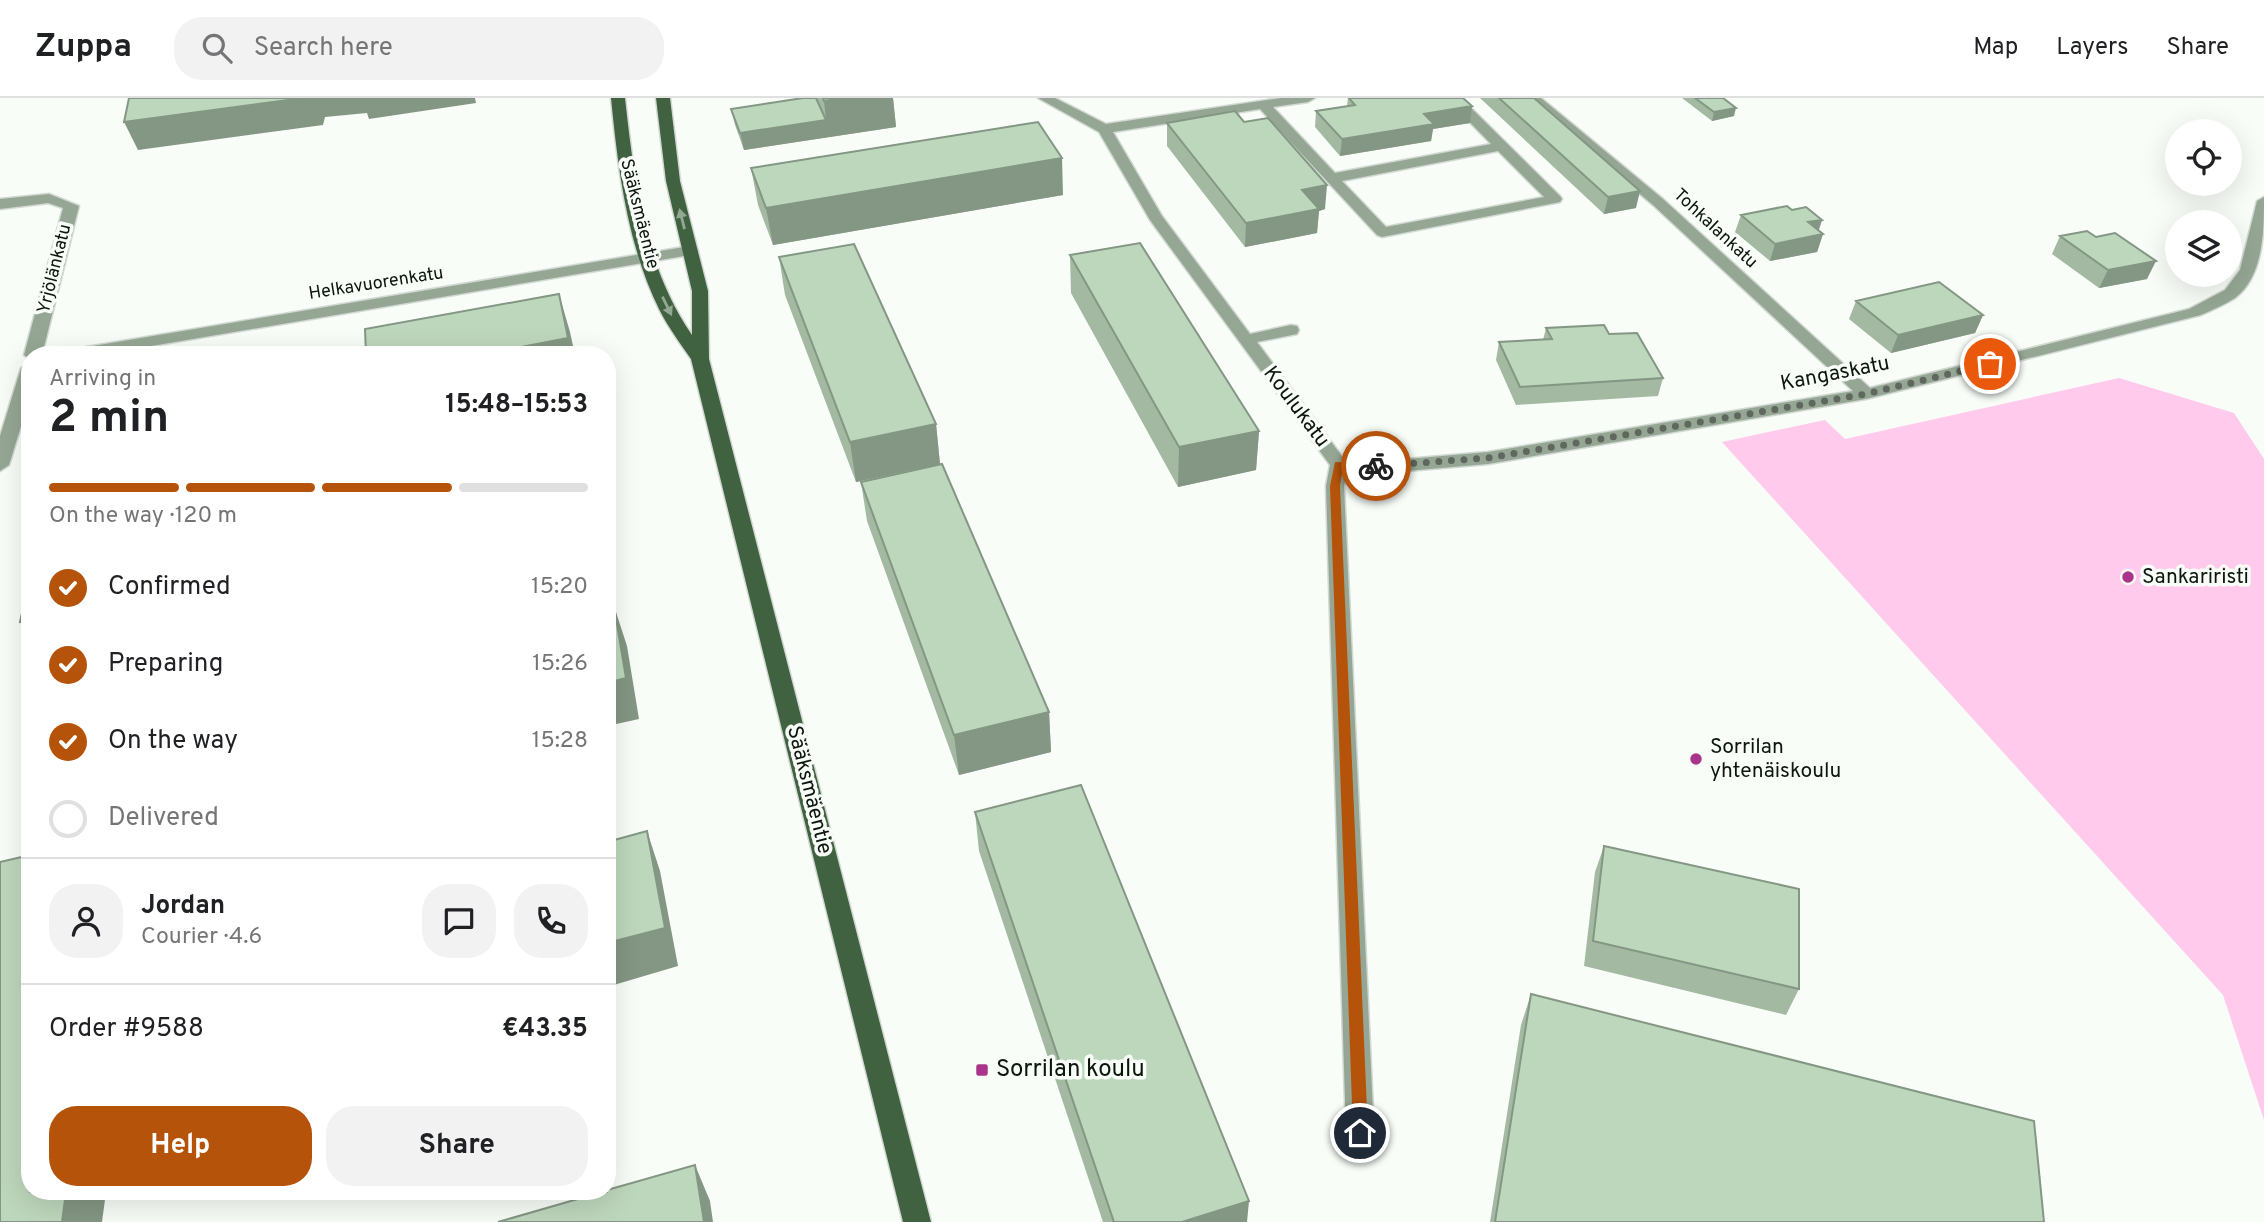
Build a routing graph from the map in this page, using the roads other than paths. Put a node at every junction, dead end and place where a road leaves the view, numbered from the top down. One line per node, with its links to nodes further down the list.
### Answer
1 (618, 98): 14 (main road, Sääksmäentie)
2 (663, 98): 13 (main road, Sääksmäentie, one-way to 2)
3 (1045, 98): 8 (street)
4 (1308, 98): 7 (street)
5 (1453, 98): 9 (street)
6 (1533, 98): 20 (street, Tohkalankatu)
7 (1263, 105): 8 (street); 10 (street)
8 (1104, 129): 16 (street, Koulukatu)
9 (1502, 146): 10 (street); 10 (street)
10 (1332, 178)
11 (2264, 201): 20 (street, Kangaskatu)
12 (0, 204): 17 (street, Yrjölänkatu)
13 (690, 251): 14 (street, Helkavuorenkatu); 19 (main road, Sääksmäentie)
14 (646, 258): 18 (street, Helkavuorenkatu); 19 (main road, Sääksmäentie, one-way to 19)
15 (1291, 330): 16 (street)
16 (1245, 340): 23 (street, Koulukatu)
17 (35, 346)
18 (123, 346)
19 (700, 359): 25 (main road, Sääksmäentie)
20 (1866, 394): 23 (street, Kangaskatu)
21 (21, 397): 22 (street)
22 (0, 465)
23 (1339, 465): 24 (street, Koulukatu)
24 (1360, 1133)
25 (917, 1222)

